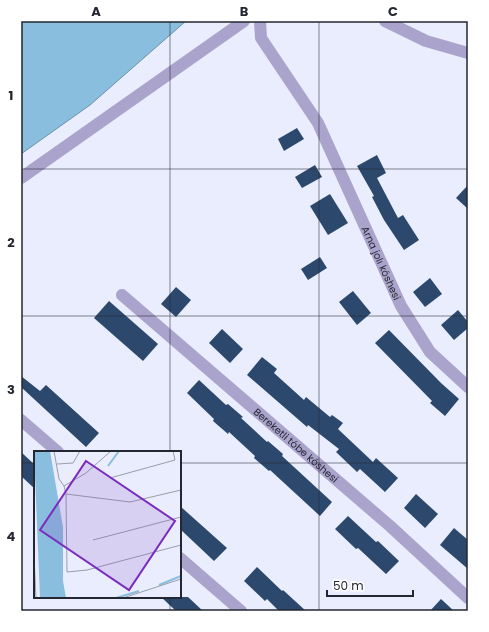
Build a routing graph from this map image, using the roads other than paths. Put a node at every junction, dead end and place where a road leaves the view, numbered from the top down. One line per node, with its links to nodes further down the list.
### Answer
1 (244, 21): 5 (street)
2 (260, 21): 7 (street, Arna jolı kóshesi)
3 (385, 21): 4 (street)
4 (468, 53)
5 (21, 178)
6 (122, 295): 11 (street, Bereketli tóbe kóshesi)
7 (468, 387)
8 (21, 420): 9 (street)
9 (57, 451)
10 (181, 559): 12 (street)
11 (468, 598)
12 (241, 611)

